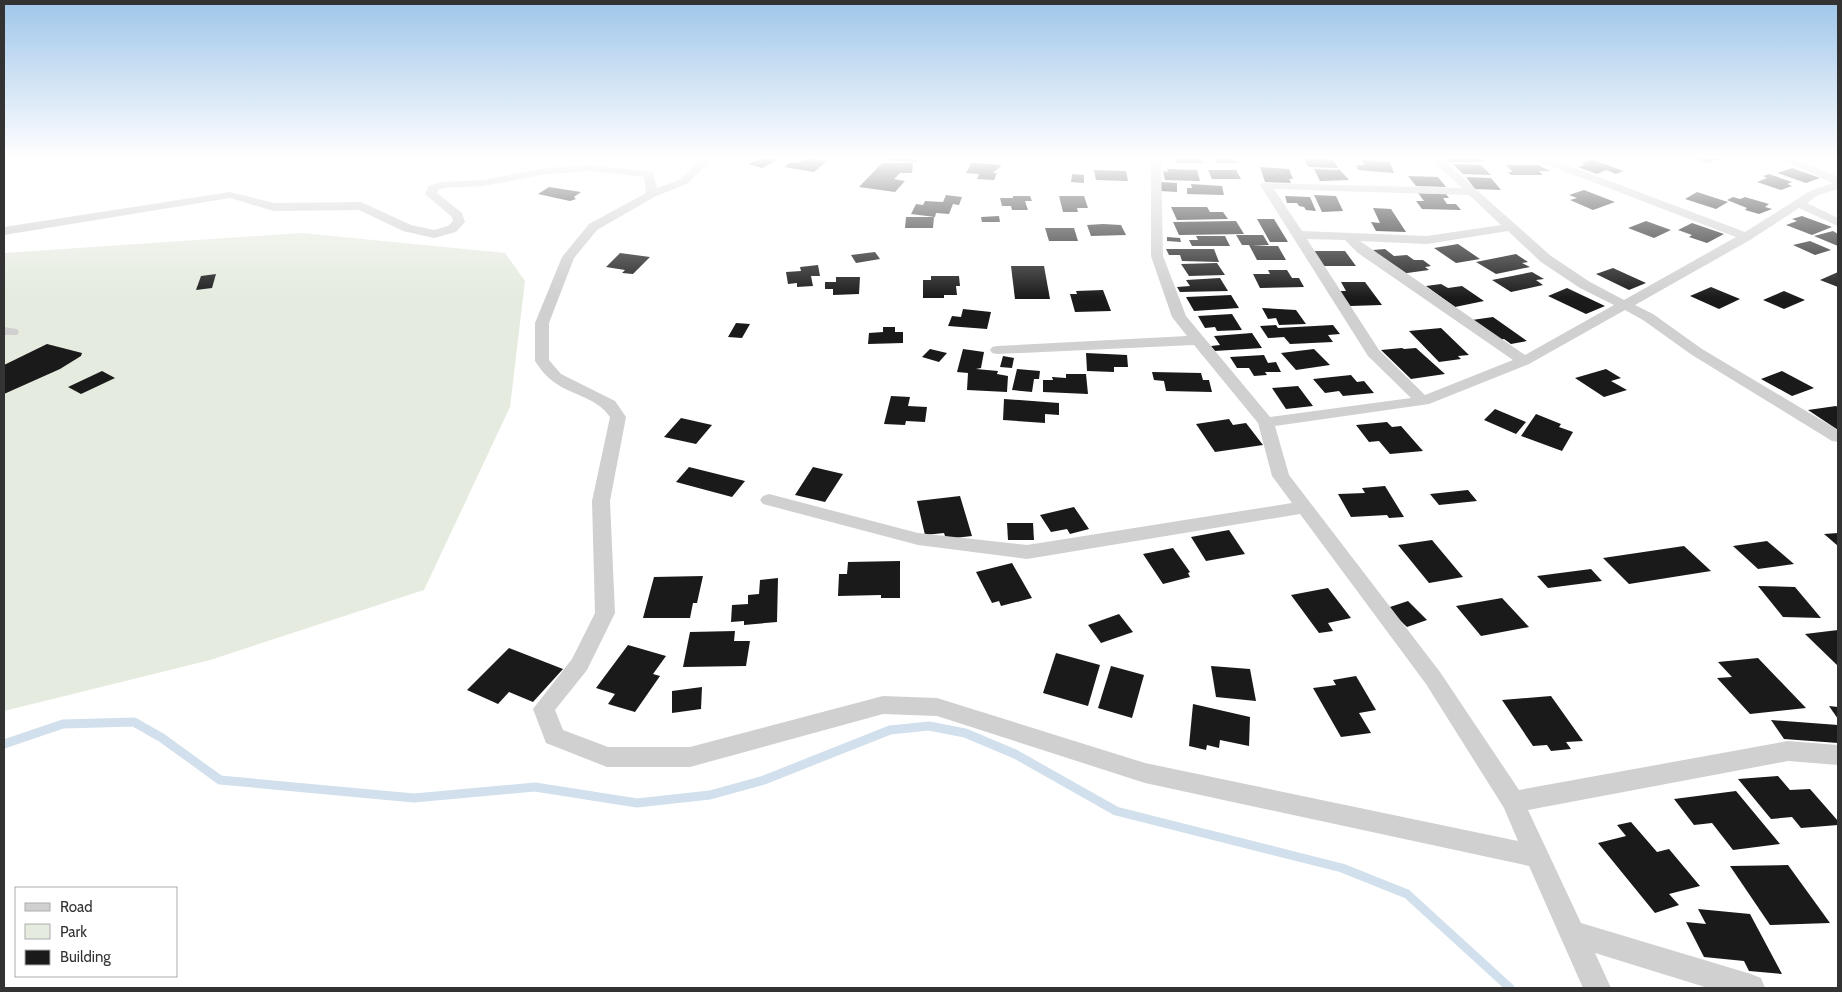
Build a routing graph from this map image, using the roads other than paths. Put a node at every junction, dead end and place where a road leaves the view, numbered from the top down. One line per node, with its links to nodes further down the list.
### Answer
1 (165, 205): 13 (street)
2 (271, 205): 3 (street)
3 (445, 205)
4 (632, 205): 28 (street)
5 (1156, 205): 18 (street)
6 (1279, 205): 14 (street)
7 (1485, 205): 12 (street)
8 (1663, 205): 15 (street)
9 (1795, 205): 15 (street)
10 (1804, 205): 11 (street)
11 (1838, 222)
12 (1509, 227): 16 (street); 17 (street)
13 (4, 231)
14 (1298, 235): 16 (street); 21 (street)
15 (1746, 237): 17 (street)
16 (1349, 238): 20 (street)
17 (1623, 305): 20 (street); 23 (street)
18 (1198, 340): 19 (street); 22 (street)
19 (997, 350)
20 (1524, 361): 21 (street)
21 (1423, 401): 22 (street)
22 (1266, 422): 25 (street)
23 (1838, 437)
24 (769, 500): 25 (street)
25 (1304, 507): 27 (street)
26 (1838, 755): 27 (street)
27 (1513, 802): 28 (street)
28 (1537, 856): 29 (street)
29 (1572, 933): 30 (street); 31 (street)
30 (1597, 988)
31 (1751, 988)

